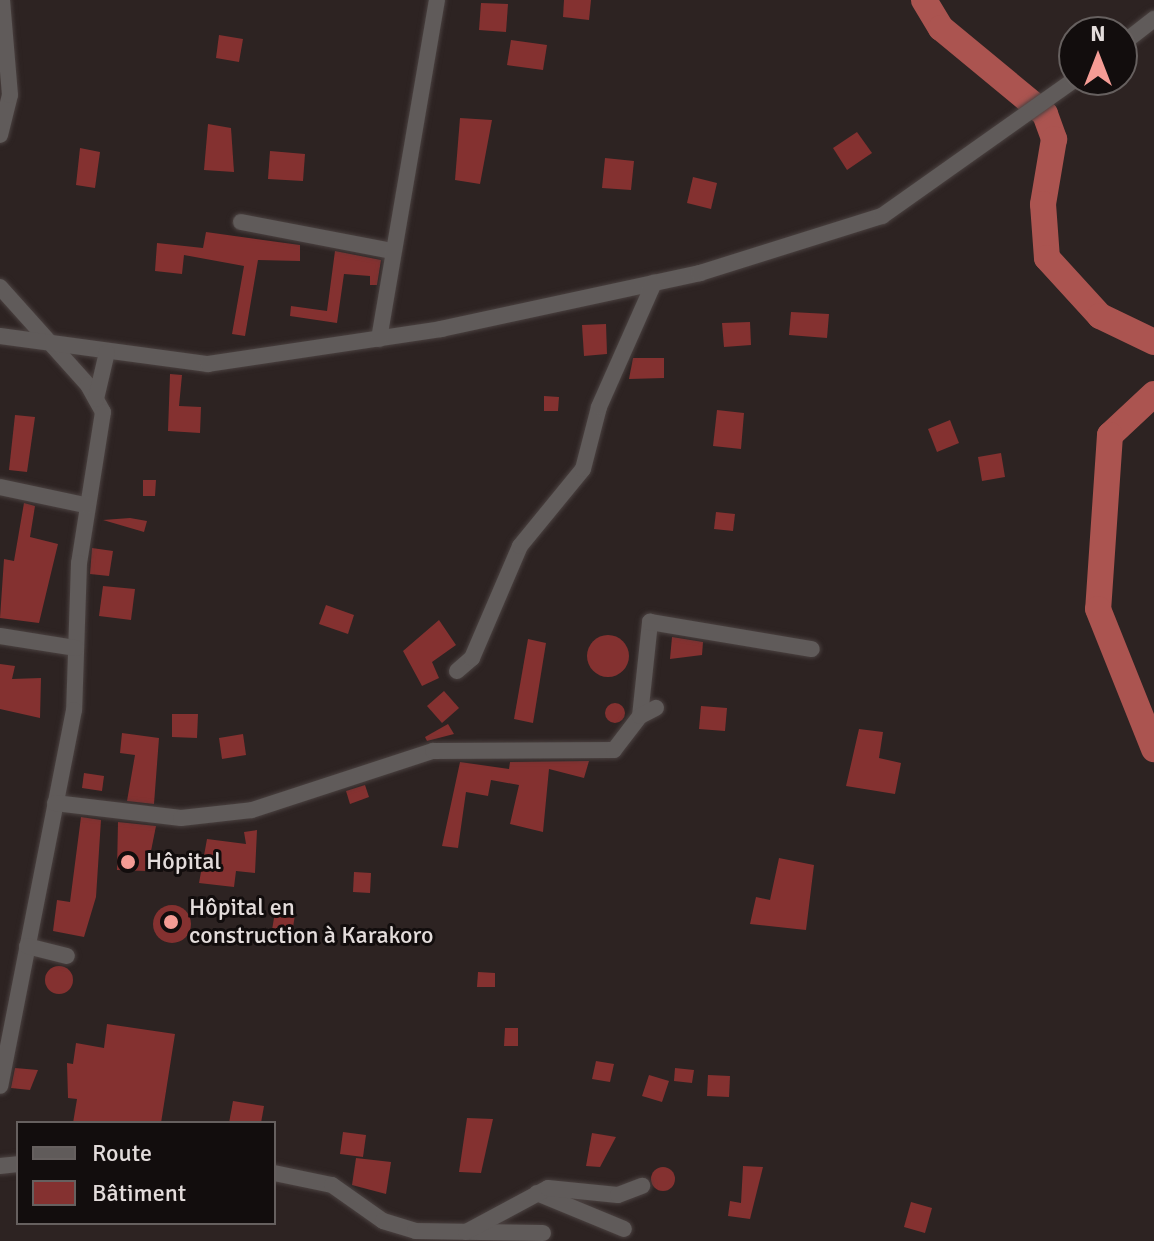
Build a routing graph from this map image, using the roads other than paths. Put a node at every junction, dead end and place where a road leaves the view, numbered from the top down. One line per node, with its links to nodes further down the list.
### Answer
1 (2, 0): 6 (street)
2 (437, 0): 8 (street)
3 (1154, 19): 4 (street)
4 (1138, 32)
5 (1058, 91): 9 (street)
6 (0, 135)
7 (241, 222): 8 (street)
8 (391, 251): 12 (street)
9 (654, 283): 12 (street); 21 (street)
10 (0, 287): 13 (street)
11 (0, 336): 13 (street)
12 (379, 339): 14 (street)
13 (43, 342): 14 (street); 15 (street)
14 (107, 352): 15 (street)
15 (96, 399): 17 (street)
16 (0, 487): 17 (street)
17 (85, 505): 19 (street)
18 (0, 636): 19 (street)
19 (76, 648): 24 (street)
20 (812, 649): 23 (street)
21 (457, 671)
22 (656, 708): 23 (street)
23 (640, 716): 24 (street)
24 (55, 803): 25 (street)
25 (27, 946): 26 (street); 27 (street)
26 (67, 956)
27 (2, 1041): 28 (street)
28 (0, 1086)
29 (276, 1173): 33 (street)
30 (642, 1186): 31 (street)
31 (537, 1193): 32 (street); 33 (street)
32 (624, 1229)
33 (466, 1232): 34 (street)
34 (543, 1233)

